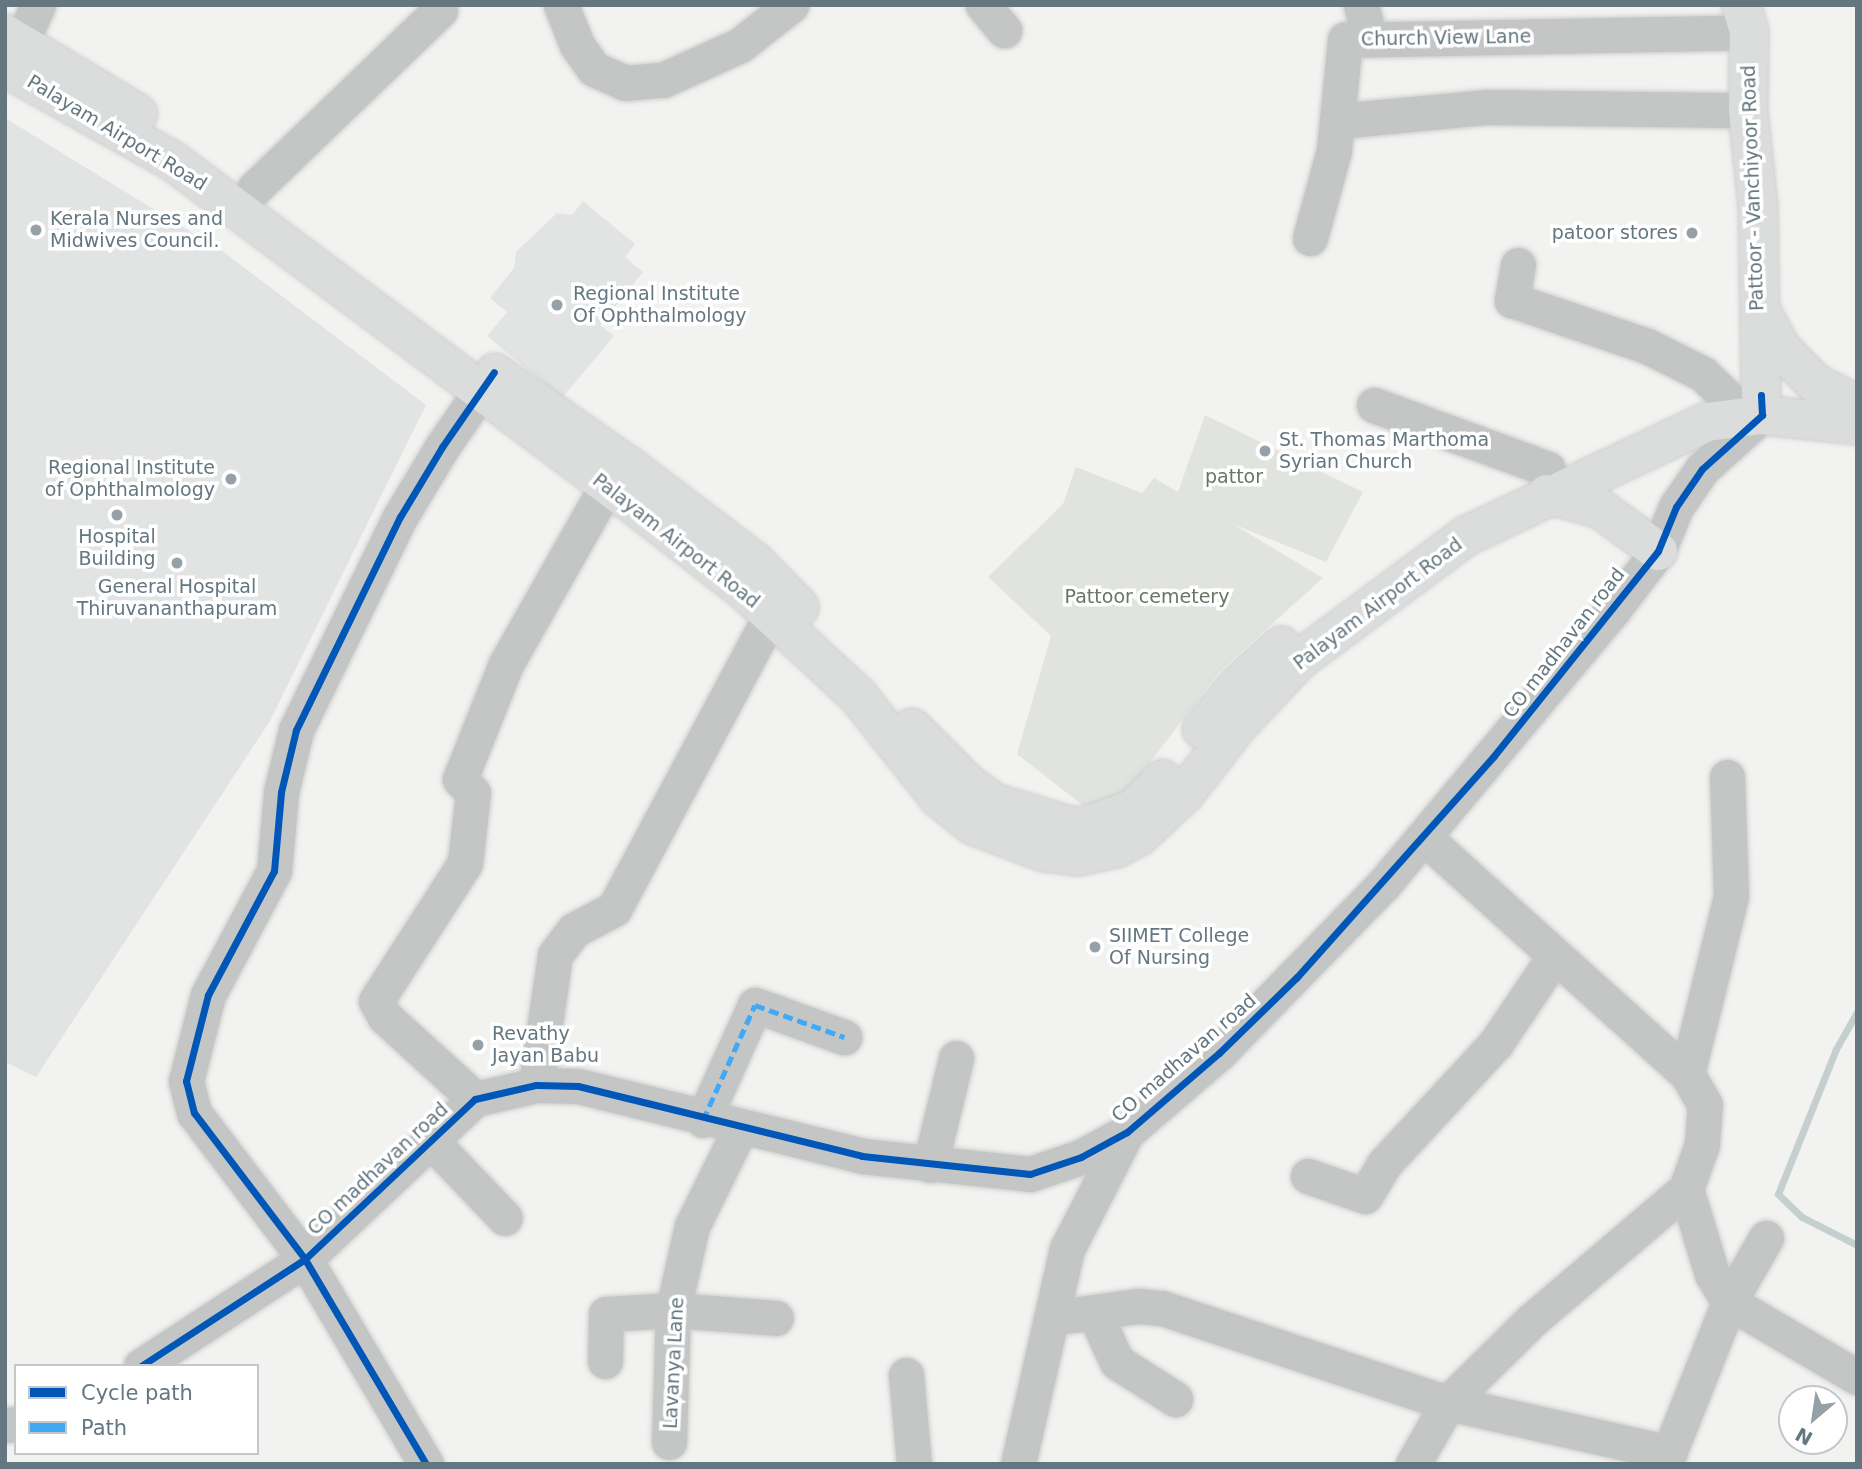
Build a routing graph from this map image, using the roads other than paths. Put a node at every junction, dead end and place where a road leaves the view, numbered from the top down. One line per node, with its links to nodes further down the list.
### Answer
1 (38, 5): 8 (street)
2 (438, 5): 11 (street)
3 (561, 5): 4 (street)
4 (791, 5)
5 (1361, 5): 7 (street)
6 (1745, 19): 7 (street, Church View Lane); 9 (main road, Pattoor - Vanchiyoor Road)
7 (1370, 38): 10 (street, Church View Lane)
8 (11, 47): 11 (main road, Palayam Airport Road); 15 (main road, Palayam Airport Road)
9 (1748, 110): 10 (street); 14 (main road, Pattoor - Vanchiyoor Road)
10 (1338, 121): 12 (street, Church View Lane)
11 (254, 189): 15 (main road, Palayam Airport Road)
12 (1310, 238)
13 (1518, 265): 16 (street)
14 (1759, 309): 16 (main road, Pattoor - Vanchiyoor Road); 18 (main road)
15 (487, 382): 19 (main road, Palayam Airport Road); 20 (main road, Palayam Airport Road); 40 (street)
16 (1750, 402): 18 (main road, Palayam Airport Road); 19 (main road, Palayam Airport Road); 21 (street, CO madhavan road)
17 (1374, 405): 19 (street)
18 (1855, 409)
19 (1547, 482): 21 (main road); 22 (main road, Palayam Airport Road)
20 (606, 487): 22 (main road, Palayam Airport Road); 30 (street)
21 (1658, 551): 24 (street, CO madhavan road)
22 (771, 615): 29 (street)
23 (1727, 777): 28 (street)
24 (1424, 837): 25 (street); 33 (street, CO madhavan road)
25 (1554, 957): 28 (street); 36 (street)
26 (844, 1037): 31 (street)
27 (956, 1058): 35 (street)
28 (1687, 1074): 37 (street)
29 (536, 1085): 30 (street, CO madhavan road); 31 (street, CO madhavan road)
30 (475, 1099): 34 (street, CO madhavan road)
31 (703, 1120): 32 (street, CO madhavan road)
32 (740, 1129): 35 (street, CO madhavan road); 42 (street, Lavanya Lane)
33 (1127, 1132): 35 (street, CO madhavan road); 45 (street)
34 (432, 1142): 38 (street); 40 (street, CO madhavan road)
35 (930, 1165)
36 (1308, 1175)
37 (1686, 1189): 41 (street); 51 (street)
38 (505, 1218)
39 (1766, 1238): 41 (street)
40 (304, 1259): 47 (street, CO madhavan road); 55 (street)
41 (1729, 1302): 49 (street); 54 (street)
42 (673, 1310): 44 (street); 46 (street); 52 (street, Lavanya Lane)
43 (1094, 1312): 45 (street); 50 (street); 51 (street)
44 (776, 1318)
45 (1051, 1318): 57 (street)
46 (606, 1361)
47 (144, 1364)
48 (905, 1375): 56 (street)
49 (1857, 1377)
50 (1175, 1399)
51 (1448, 1403): 53 (street); 58 (street)
52 (669, 1442)
53 (1613, 1453): 54 (street)
54 (1677, 1459)
55 (426, 1464)
56 (914, 1464)
57 (1018, 1464)
58 (1413, 1464)

